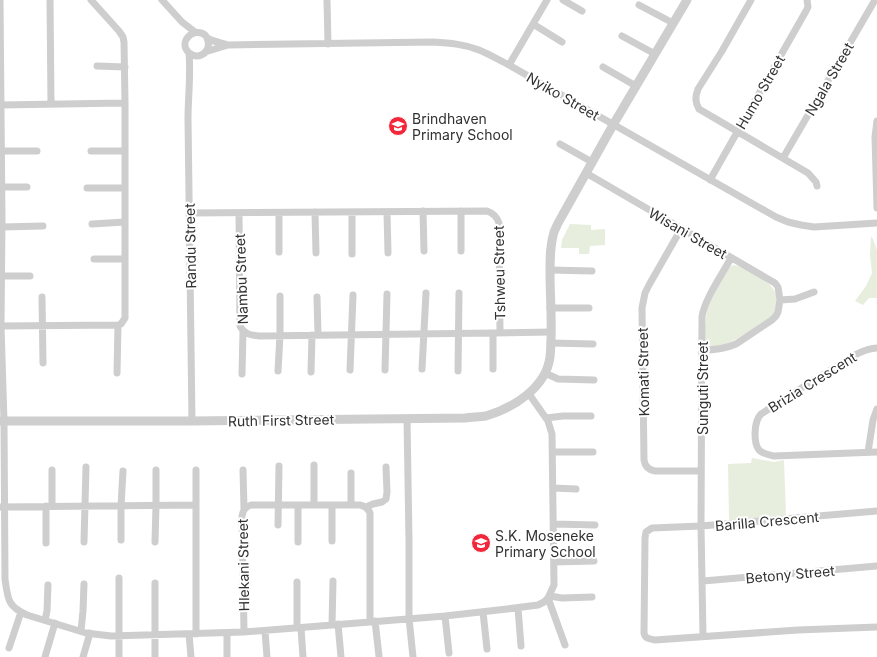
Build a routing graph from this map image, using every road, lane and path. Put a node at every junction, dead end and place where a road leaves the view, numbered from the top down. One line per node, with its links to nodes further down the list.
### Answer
1 (0, 0): 27 (street)
2 (50, 0): 35 (street)
3 (91, 0): 30 (street)
4 (162, 0): 14 (street)
5 (327, 0): 22 (street)
6 (547, 0): 16 (street)
7 (563, 0): 13 (street)
8 (687, 0): 15 (street, Ruth First Street)
9 (751, 0): 39 (street)
10 (875, 0): 45 (street, Ngala Street)
11 (808, 2): 39 (street, Humo Street)
12 (639, 5): 15 (street)
13 (582, 11)
14 (182, 22): 17 (street); 20 (street)
15 (673, 23): 26 (street, Ruth First Street)
16 (533, 24): 21 (street); 28 (street)
17 (195, 32): 19 (street); 20 (street)
18 (622, 36): 26 (street)
19 (207, 38): 23 (street, Nyiko Street); 25 (street)
20 (186, 40): 24 (street)
21 (562, 42)
22 (328, 44): 23 (street, Nyiko Street); 28 (street, Nyiko Street)
23 (228, 45): 25 (street, Nyiko Street)
24 (189, 53): 25 (street); 32 (street, Randu Street)
25 (203, 54): 32 (street, Randu Street)
26 (655, 54): 33 (street, Ruth First Street)
27 (0, 58): 36 (street)
28 (509, 65): 38 (street, Nyiko Street)
29 (98, 66): 30 (street)
30 (125, 67): 34 (street)
31 (603, 67): 33 (street)
32 (190, 72): 60 (street, Randu Street)
33 (636, 86): 38 (street, Ruth First Street)
34 (125, 103): 35 (street); 44 (street)
35 (51, 104): 36 (street)
36 (1, 105): 41 (street)
37 (877, 121): 54 (street)
38 (613, 125): 46 (street, Ruth First Street); 48 (street, Nyiko Street)
39 (737, 132): 45 (street); 48 (street, Humo Street)
40 (560, 144): 46 (street)
41 (2, 151): 42 (street); 50 (street)
42 (37, 151)
43 (92, 151): 44 (street)
44 (125, 151): 53 (street)
45 (783, 158): 49 (street)
46 (592, 162): 47 (street, Ruth First Street)
47 (586, 173): 68 (street, Wisani Street); 78 (street, Ruth First Street)
48 (710, 180): 65 (street, Nyiko Street)
49 (817, 186)
50 (2, 187): 51 (street); 63 (street)
51 (28, 187)
52 (87, 188): 53 (street)
53 (125, 188): 64 (street)
54 (877, 208)
55 (461, 211): 59 (street); 69 (street); 98 (street, Tshweu Street)
56 (315, 212): 57 (street); 62 (street); 72 (street)
57 (352, 212): 58 (street); 74 (street)
58 (388, 212): 59 (street); 73 (street)
59 (423, 212): 70 (street)
60 (189, 213): 61 (street); 127 (street, Randu Street)
61 (239, 213): 62 (street); 96 (street, Nambu Street)
62 (279, 213): 71 (street)
63 (1, 222): 67 (street); 80 (street)
64 (126, 222): 66 (street); 77 (street)
65 (877, 223)
66 (92, 224)
67 (43, 226)
68 (681, 229): 75 (street, Wisani Street); 141 (street, Komati Street)
69 (461, 250)
70 (424, 251)
71 (279, 252)
72 (316, 253)
73 (388, 253)
74 (352, 254)
75 (732, 258): 90 (street, Wisani Street); 108 (street, Sunguti Street)
76 (94, 259): 77 (street)
77 (126, 259): 93 (street)
78 (550, 270): 79 (street); 91 (street, Ruth First Street)
79 (592, 271)
80 (2, 276): 81 (street); 94 (street)
81 (30, 276)
82 (814, 292): 90 (street)
83 (426, 293): 100 (street)
84 (459, 293): 101 (street)
85 (387, 294): 99 (street)
86 (353, 295): 104 (street)
87 (280, 296): 102 (street)
88 (42, 297): 95 (street)
89 (317, 297): 103 (street)
90 (780, 300): 108 (street)
91 (550, 308): 92 (street); 97 (street, Ruth First Street)
92 (589, 308)
93 (118, 325): 95 (street); 117 (street)
94 (1, 326): 95 (street); 126 (street)
95 (42, 326): 109 (street)
96 (243, 331): 102 (street, Nambu Street); 119 (street)
97 (551, 332): 98 (street, Nambu Street); 105 (street, Ruth First Street)
98 (496, 333): 101 (street, Nambu Street); 111 (street)
99 (386, 334): 100 (street, Nambu Street); 104 (street, Nambu Street); 113 (street)
100 (424, 334): 101 (street, Nambu Street); 110 (street)
101 (458, 334): 115 (street)
102 (280, 335): 103 (street, Nambu Street); 114 (street)
103 (315, 335): 104 (street, Nambu Street); 116 (street)
104 (352, 335): 112 (street)
105 (550, 343): 106 (street); 118 (street, Ruth First Street)
106 (593, 344)
107 (877, 348): 130 (street, Brizia Crescent)
108 (702, 350): 141 (street, Sunguti Street)
109 (43, 363)
110 (422, 369)
111 (493, 369)
112 (350, 370)
113 (385, 370)
114 (278, 371)
115 (458, 371)
116 (311, 372)
117 (117, 373)
118 (545, 373): 120 (street); 121 (street, Ruth First Street)
119 (242, 374)
120 (594, 380)
121 (529, 394): 124 (street); 125 (street, Ruth First Street)
122 (877, 409): 130 (street)
123 (591, 416): 124 (street)
124 (546, 418): 128 (street)
125 (406, 419): 127 (street, Ruth First Street); 185 (street)
126 (2, 421): 127 (street, Ruth First Street); 155 (street)
127 (192, 421)
128 (553, 452): 129 (street); 143 (street)
129 (593, 452)
130 (868, 452): 131 (street, Brizia Crescent)
131 (877, 452)
132 (279, 466): 146 (street)
133 (314, 466): 148 (street)
134 (86, 467): 152 (street)
135 (386, 467): 156 (street, Hlekani Street)
136 (52, 470): 151 (street)
137 (156, 470): 154 (street)
138 (196, 470): 145 (street)
139 (243, 470): 157 (street)
140 (123, 471): 153 (street)
141 (701, 471): 162 (street, Sunguti Street)
142 (351, 473): 150 (street)
143 (553, 488): 144 (street); 159 (street)
144 (576, 489)
145 (196, 505): 154 (street); 197 (street)
146 (278, 505): 147 (street, Hlekani Street); 157 (street, Hlekani Street); 160 (street)
147 (298, 505): 148 (street, Hlekani Street); 168 (street)
148 (314, 505): 149 (street, Hlekani Street)
149 (332, 505): 150 (street, Hlekani Street); 164 (street)
150 (351, 505): 156 (street, Hlekani Street)
151 (49, 506): 152 (street); 155 (street); 165 (street)
152 (85, 506): 153 (street); 166 (street)
153 (121, 506): 154 (street); 163 (street)
154 (156, 506): 167 (street)
155 (2, 507): 182 (street)
156 (366, 507): 187 (street)
157 (244, 509): 194 (street, Hlekani Street)
158 (877, 511): 162 (street, Barilla Crescent)
159 (554, 524): 161 (street); 170 (street)
160 (278, 525)
161 (595, 525)
162 (701, 526): 174 (street, Barilla Crescent); 200 (street)
163 (121, 540)
164 (332, 541)
165 (46, 542)
166 (84, 542)
167 (155, 542)
168 (298, 542)
169 (594, 561): 170 (street)
170 (554, 562): 179 (street)
171 (877, 566): 174 (street, Betony Street)
172 (119, 578): 199 (street)
173 (333, 581): 189 (street)
174 (703, 581): 200 (street, Barilla Crescent)
175 (297, 582): 191 (street)
176 (155, 583): 198 (street)
177 (84, 584): 192 (street)
178 (48, 585): 186 (street)
179 (549, 597): 180 (street); 181 (street); 201 (street)
180 (592, 597)
181 (518, 608): 183 (street); 202 (street)
182 (21, 612): 186 (street); 203 (street)
183 (483, 612): 184 (street); 204 (street)
184 (446, 616): 185 (street); 205 (street)
185 (409, 618): 187 (street); 216 (street)
186 (45, 620): 188 (street)
187 (373, 621): 189 (street); 206 (street)
188 (55, 623): 192 (street); 207 (street)
189 (335, 625): 191 (street); 215 (street)
190 (877, 627): 200 (street)
191 (299, 628): 193 (street); 214 (street)
192 (81, 631): 195 (street)
193 (265, 631): 194 (street); 213 (street)
194 (244, 632): 196 (street)
195 (90, 633): 199 (street); 208 (street)
196 (227, 633): 197 (street); 212 (street)
197 (193, 634): 198 (street); 211 (street)
198 (155, 635): 199 (street); 210 (street)
199 (119, 636): 209 (street)
200 (703, 636)
201 (565, 645)
202 (521, 646)
203 (9, 648)
204 (487, 649)
205 (449, 653)
206 (378, 656)
207 (45, 657)
208 (83, 657)
209 (120, 657)
210 (155, 657)
211 (191, 657)
212 (227, 657)
213 (267, 657)
214 (303, 657)
215 (341, 657)
216 (413, 657)

